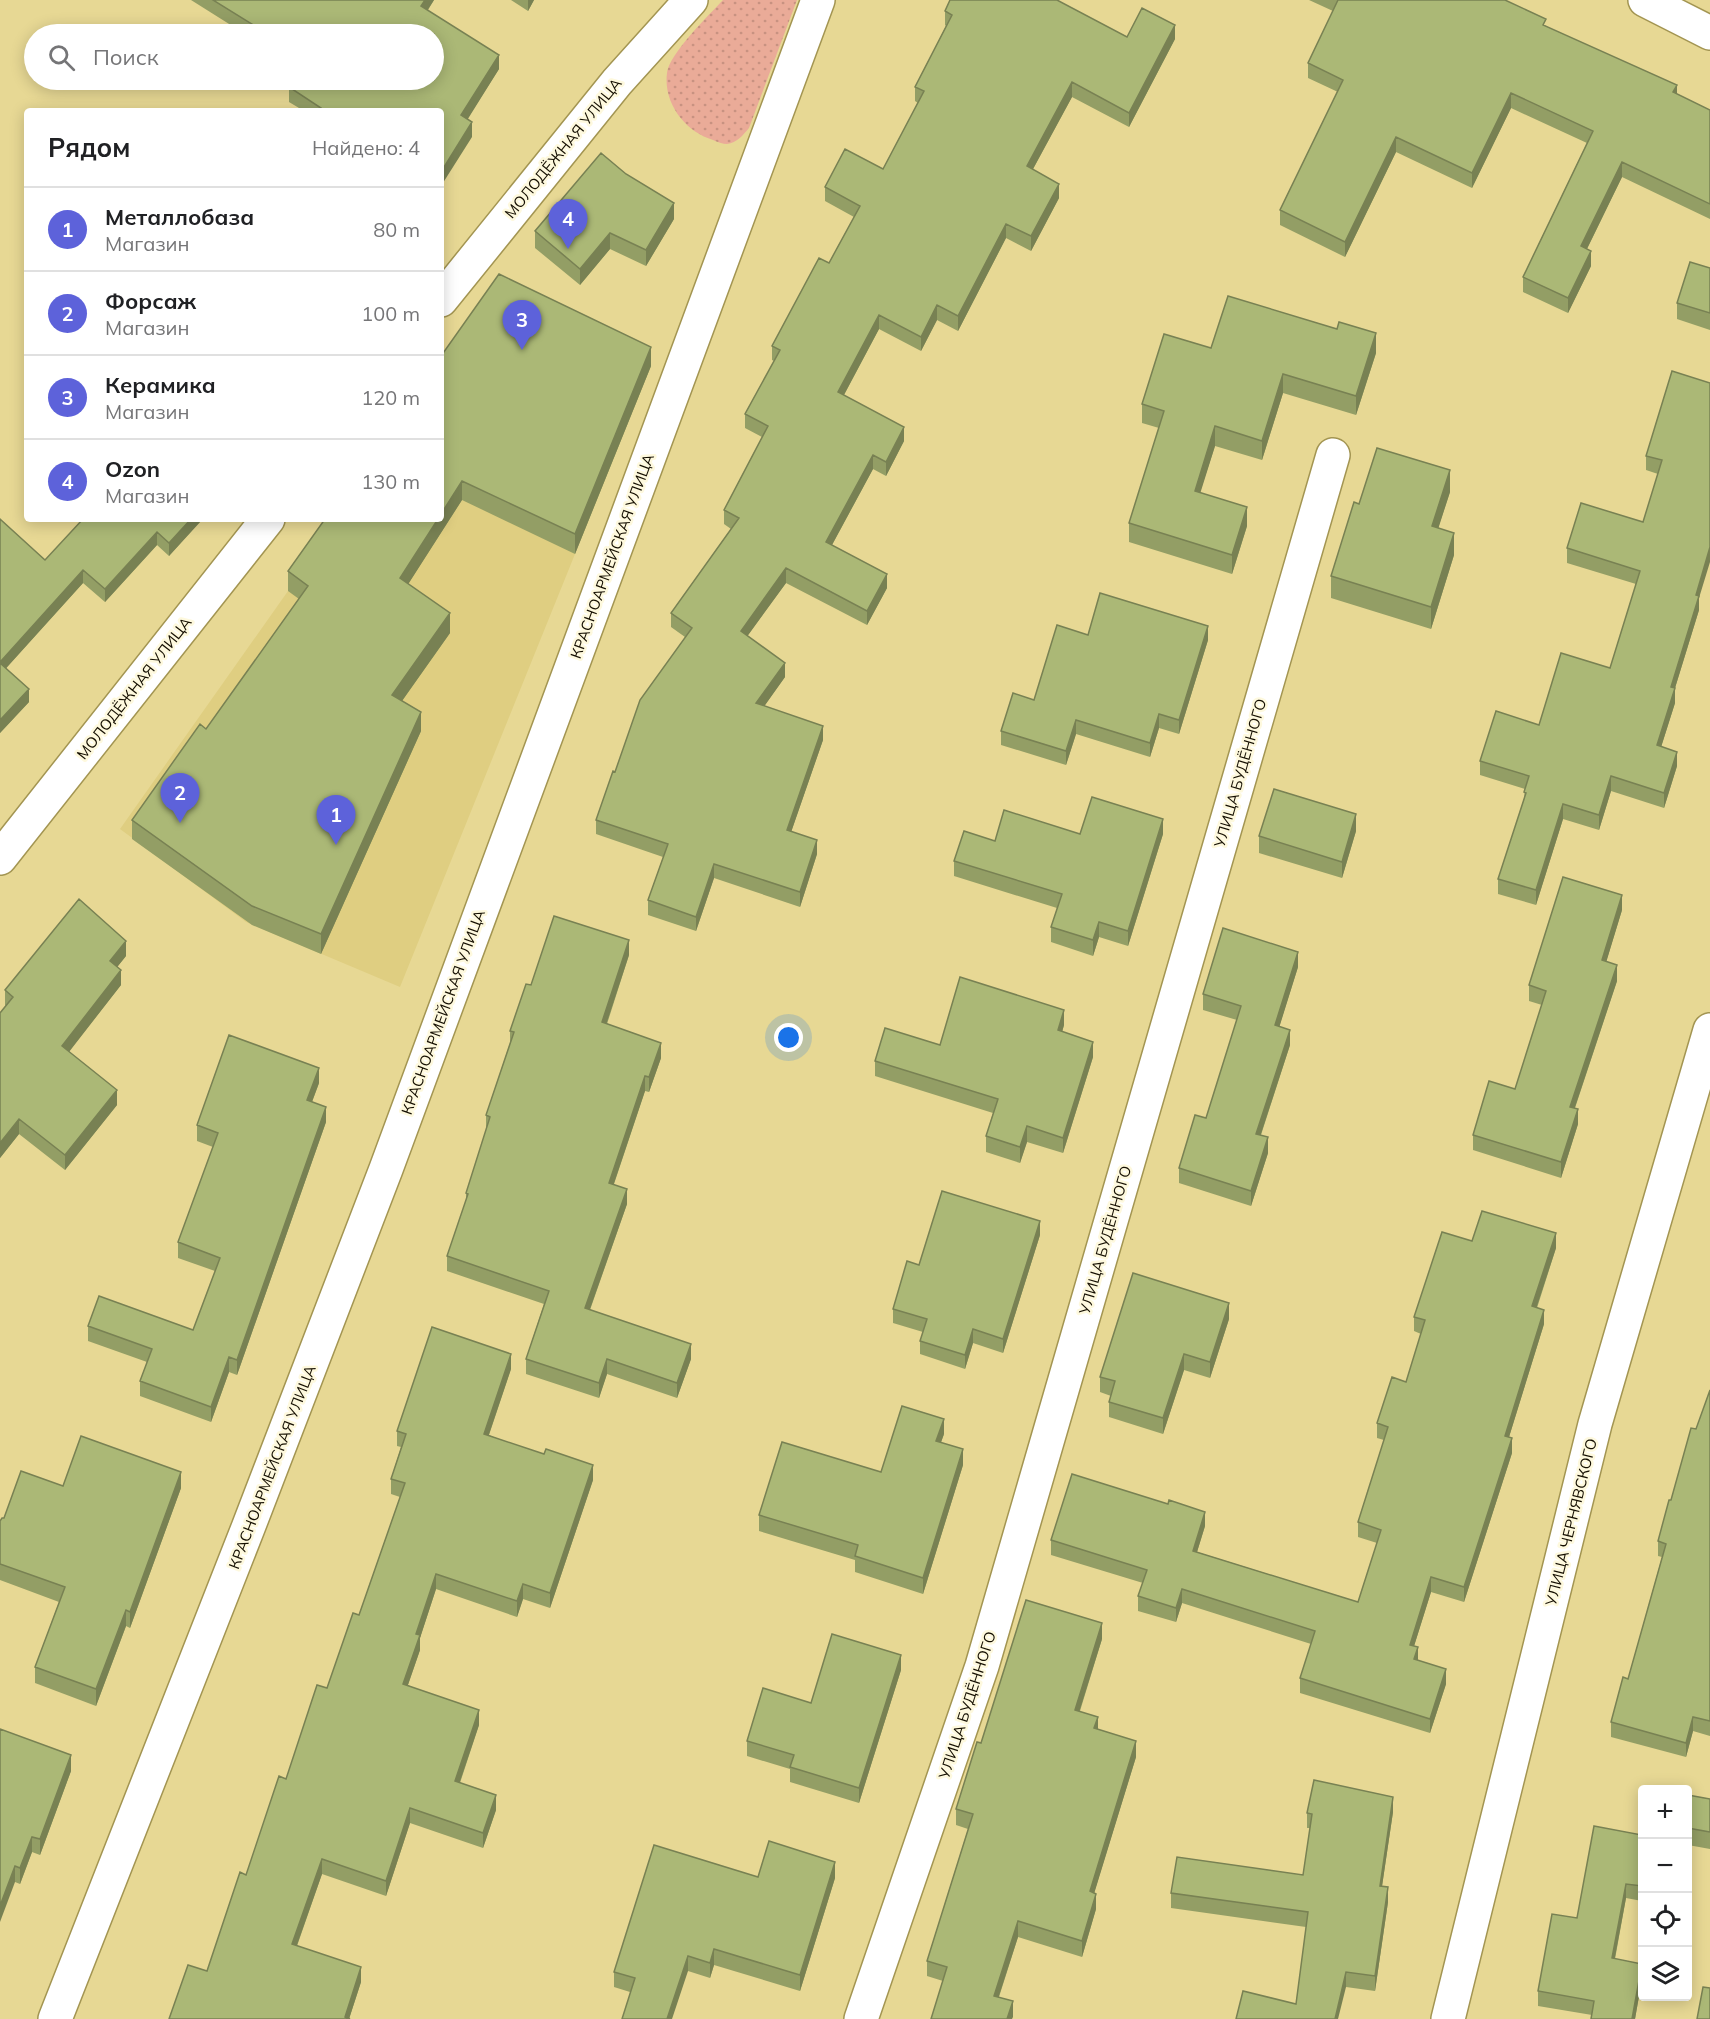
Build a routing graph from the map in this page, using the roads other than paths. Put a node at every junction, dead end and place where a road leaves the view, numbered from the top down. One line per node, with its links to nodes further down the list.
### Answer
1 (691, 0): 5 (street, МОЛОДЁЖНАЯ УЛИЦА)
2 (818, 0): 10 (street, КРАСНОАРМЕЙСКАЯ УЛИЦА)
3 (1645, 0): 4 (street)
4 (1710, 33)
5 (444, 296)
6 (1333, 455): 11 (street, УЛИЦА БУДЁННОГО)
7 (266, 522): 8 (street, МОЛОДЁЖНАЯ УЛИЦА)
8 (0, 858)
9 (1710, 1030): 12 (street, УЛИЦА ЧЕРНЯВСКОГО)
10 (55, 2019)
11 (861, 2019)
12 (1448, 2019)

